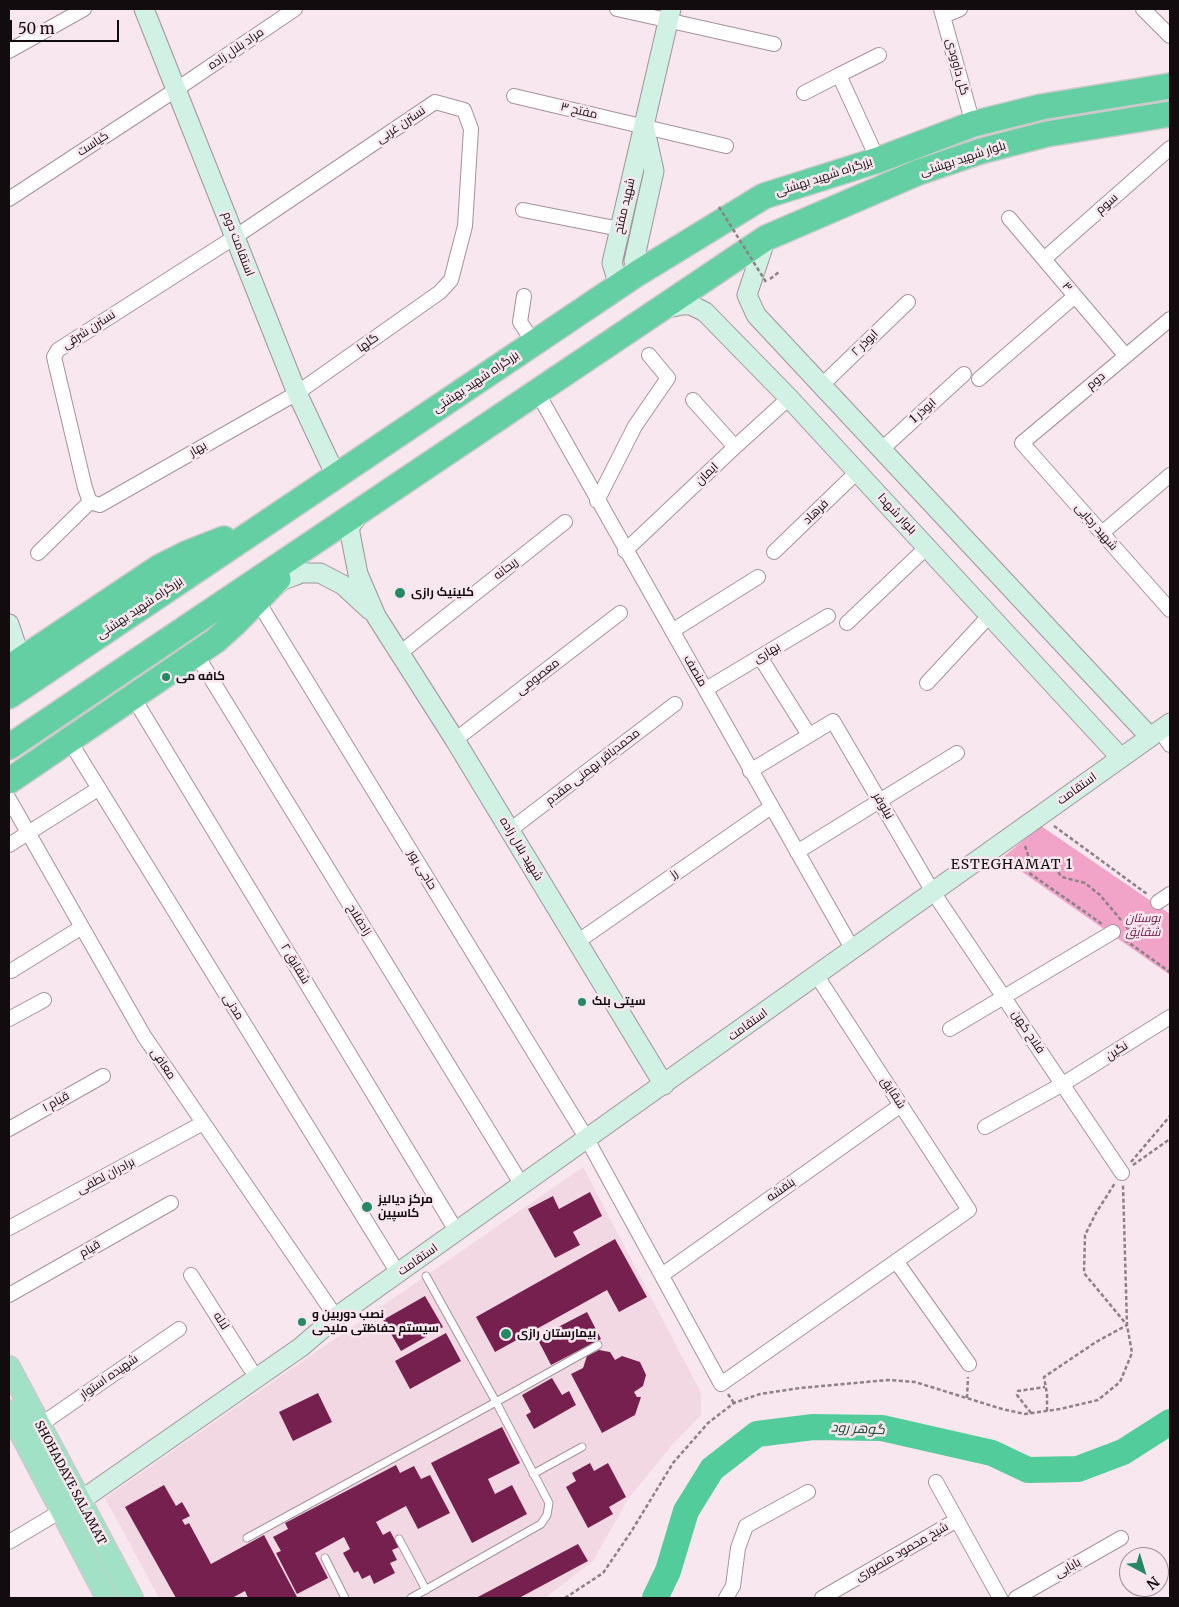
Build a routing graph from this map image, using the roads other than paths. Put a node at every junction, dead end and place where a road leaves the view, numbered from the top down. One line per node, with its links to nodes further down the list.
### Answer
1 (84, 9): 11 (street)
2 (144, 9): 15 (main road, استقامت دوم)
3 (295, 9): 15 (street, مراد بلال زاده)
4 (617, 9): 8 (street)
5 (960, 9): 7 (street)
6 (1143, 9): 9 (street)
7 (942, 13): 19 (street, گل داوودی)
8 (670, 14): 10 (street); 20 (main road, شهید مفتح)
9 (1170, 35)
10 (774, 44)
11 (9, 52)
12 (879, 55): 13 (street)
13 (839, 75): 16 (street); 23 (street)
14 (1170, 86): 19 (highway)
15 (177, 89): 24 (street, کیاست); 28 (main road, استقامت دوم)
16 (804, 93)
17 (514, 96): 20 (street, مفتح ۳)
18 (1170, 114): 29 (highway, بلوار شهید بهشتی)
19 (973, 124): 23 (highway, بزرگراه شهید بهشتی)
20 (644, 126): 21 (street, مفتح ۳); 27 (main road, شهید مفتح); 31 (main road, شهید مفتح)
21 (726, 146)
22 (1170, 148): 30 (street, سوم)
23 (878, 160): 31 (highway, بزرگراه شهید بهشتی)
24 (9, 199)
25 (524, 210): 27 (street)
26 (1009, 218): 30 (street, ۳)
27 (620, 229): 31 (main road, شهید مفتح)
28 (235, 237): 32 (street, نسترن غربی); 45 (main road, استقامت دوم); 55 (street, نسترن شرقی)
29 (766, 238): 36 (highway); 43 (main road)
30 (1044, 260): 34 (street, ۳)
31 (628, 280): 38 (highway, بزرگراه شهید بهشتی)
32 (440, 292): 45 (street, گلها)
33 (524, 296): 38 (street)
34 (1075, 296): 40 (street, ۳); 42 (street)
35 (908, 302): 43 (street, ابوذر ۲)
36 (655, 313): 44 (highway); 46 (main road, بلوار شهدا)
37 (1170, 320): 40 (street, دوم)
38 (534, 343): 53 (highway, بزرگراه شهید بهشتی)
39 (649, 355): 54 (street)
40 (1126, 356): 48 (street, دوم)
41 (964, 374): 50 (street, ابوذر 1)
42 (979, 379)
43 (822, 385): 50 (main road)
44 (537, 392): 54 (street, منصف); 56 (highway)
45 (296, 394): 53 (main road, استقامت دوم); 55 (street, بهار)
46 (789, 398): 49 (street, ایمان); 51 (main road, بلوار شهدا)
47 (692, 400): 49 (street)
48 (1022, 443): 59 (street, شهید رجایی)
49 (735, 447): 62 (street, ایمان)
50 (882, 449): 84 (main road)
51 (857, 472): 61 (main road, بلوار شهدا); 63 (street, فرهاد)
52 (1170, 475): 59 (street)
53 (336, 476): 57 (highway, بزرگراه شهید بهشتی)
54 (597, 501): 62 (street, منصف)
55 (95, 504): 64 (street, بهار)
56 (364, 508): 60 (highway); 70 (main road, شهید بلال زاده)
57 (268, 522): 78 (highway); 81 (highway, بزرگراه شهید بهشتی)
58 (565, 522): 75 (street, ریحانه)
59 (1102, 533): 67 (street, شهید رجایی)
60 (314, 542): 66 (highway); 88 (highway)
61 (927, 547): 69 (main road, بلوار شهدا); 72 (street)
62 (625, 551): 74 (street, منصف)
63 (774, 552)
64 (38, 553)
65 (758, 576): 74 (street)
66 (257, 600): 70 (main road, شهید بلال زاده); 76 (highway); 122 (street, حاجی پور)
67 (1170, 610)
68 (620, 613): 87 (street, معصومی)
69 (990, 615): 79 (street); 90 (main road, بلوار شهدا)
70 (376, 616): 75 (main road, شهید بلال زاده)
71 (828, 616): 77 (street, بهاری)
72 (847, 623)
73 (9, 624): 78 (main road)
74 (672, 631): 80 (street, منصف)
75 (400, 653): 87 (main road, شهید بلال زاده)
76 (196, 654): 82 (highway); 124 (street, زادفلاح)
77 (760, 657): 80 (street, بهاری); 85 (street)
78 (15, 664)
79 (927, 683)
80 (706, 689): 91 (street, منصف)
81 (9, 696)
82 (133, 697): 86 (highway); 127 (street, شقایق ۲)
83 (675, 704): 97 (street, محمدباقر بهمنی مقدم)
84 (1163, 734): 90 (main road, استقامت)
85 (808, 735): 91 (street); 95 (street, نیلوفر)
86 (68, 740): 92 (highway); 93 (street, مدنی)
87 (455, 740): 97 (main road, شهید بلال زاده)
88 (9, 747)
89 (957, 753): 95 (street)
90 (1121, 758): 101 (main road, استقامت)
91 (750, 771): 96 (street, منصف)
92 (9, 781)
93 (98, 789): 98 (street); 129 (street, مدنی)
94 (9, 799): 98 (street, معافی)
95 (880, 802): 100 (street); 101 (street, نیلوفر)
96 (771, 807): 100 (street, منصف); 106 (street, رز)
97 (510, 830): 106 (main road, شهید بلال زاده)
98 (28, 833): 99 (street); 104 (street, معافی)
99 (9, 845)
100 (797, 852): 107 (street, منصف)
101 (933, 892): 107 (main road, استقامت); 110 (street, فلاح کهن)
102 (1170, 894): 103 (street)
103 (1158, 902)
104 (82, 928): 108 (street); 119 (street, معافی)
105 (1113, 932): 110 (street)
106 (578, 942): 117 (main road, شهید بلال زاده)
107 (853, 950): 109 (main road, استقامت)
108 (11, 971)
109 (817, 976): 117 (main road, استقامت); 118 (street, شقایق)
110 (1003, 996): 114 (street); 116 (street, فلاح کهن)
111 (44, 1000): 113 (street)
112 (1170, 1017): 116 (street, نگین)
113 (9, 1019)
114 (950, 1029)
115 (103, 1076): 121 (street, قیام ۱)
116 (1063, 1084): 120 (street, نگین); 123 (street, فلاح کهن)
117 (664, 1085): 122 (main road, استقامت)
118 (901, 1105): 128 (street, شقایق); 131 (street, بنفشه)
119 (203, 1123): 126 (street, برادران لطفی); 134 (street, معافی)
120 (985, 1127)
121 (9, 1129)
122 (587, 1139): 124 (main road, استقامت); 131 (street)
123 (1122, 1172)
124 (522, 1185): 127 (main road, استقامت)
125 (171, 1203): 133 (street, قیام)
126 (9, 1228)
127 (457, 1232): 129 (main road, استقامت)
128 (896, 1261): 131 (street); 137 (street)
129 (398, 1273): 134 (main road, استقامت)
130 (191, 1275): 139 (street, لاله)
131 (662, 1275)
132 (426, 1276): 140 (lane)
133 (9, 1295)
134 (330, 1322): 139 (main road, استقامت); 148 (main road, استقامت)
135 (179, 1329): 142 (street, شهیده استوار)
136 (598, 1345): 140 (lane)
137 (969, 1364)
138 (9, 1367): 142 (main road, SHOHADAYE SALAMAT)
139 (250, 1368): 145 (main road, استقامت)
140 (496, 1402): 144 (lane); 151 (lane)
141 (9, 1411): 149 (main road, SHOHADAYE SALAMAT)
142 (40, 1425): 145 (main road, SHOHADAYE SALAMAT)
143 (582, 1447): 144 (lane)
144 (533, 1474): 156 (lane)
145 (66, 1476): 148 (main road, SHOHADAYE SALAMAT)
146 (936, 1482): 150 (street, شیخ محمود منصوری)
147 (808, 1492): 161 (street)
148 (80, 1500): 149 (main road); 158 (main road, SHOHADAYE SALAMAT)
149 (61, 1511): 154 (street); 157 (main road, SHOHADAYE SALAMAT)
150 (957, 1520): 162 (street, شیخ محمود منصوری); 163 (street, شیخ محمود منصوری)
151 (247, 1538)
152 (1121, 1538): 164 (street, بابایی)
153 (399, 1539): 156 (lane)
154 (9, 1542)
155 (325, 1558): 159 (lane)
156 (426, 1590): 160 (lane)
157 (107, 1598)
158 (132, 1598)
159 (345, 1598)
160 (411, 1598)
161 (726, 1598)
162 (822, 1598)
163 (1000, 1598)
164 (1016, 1598)

